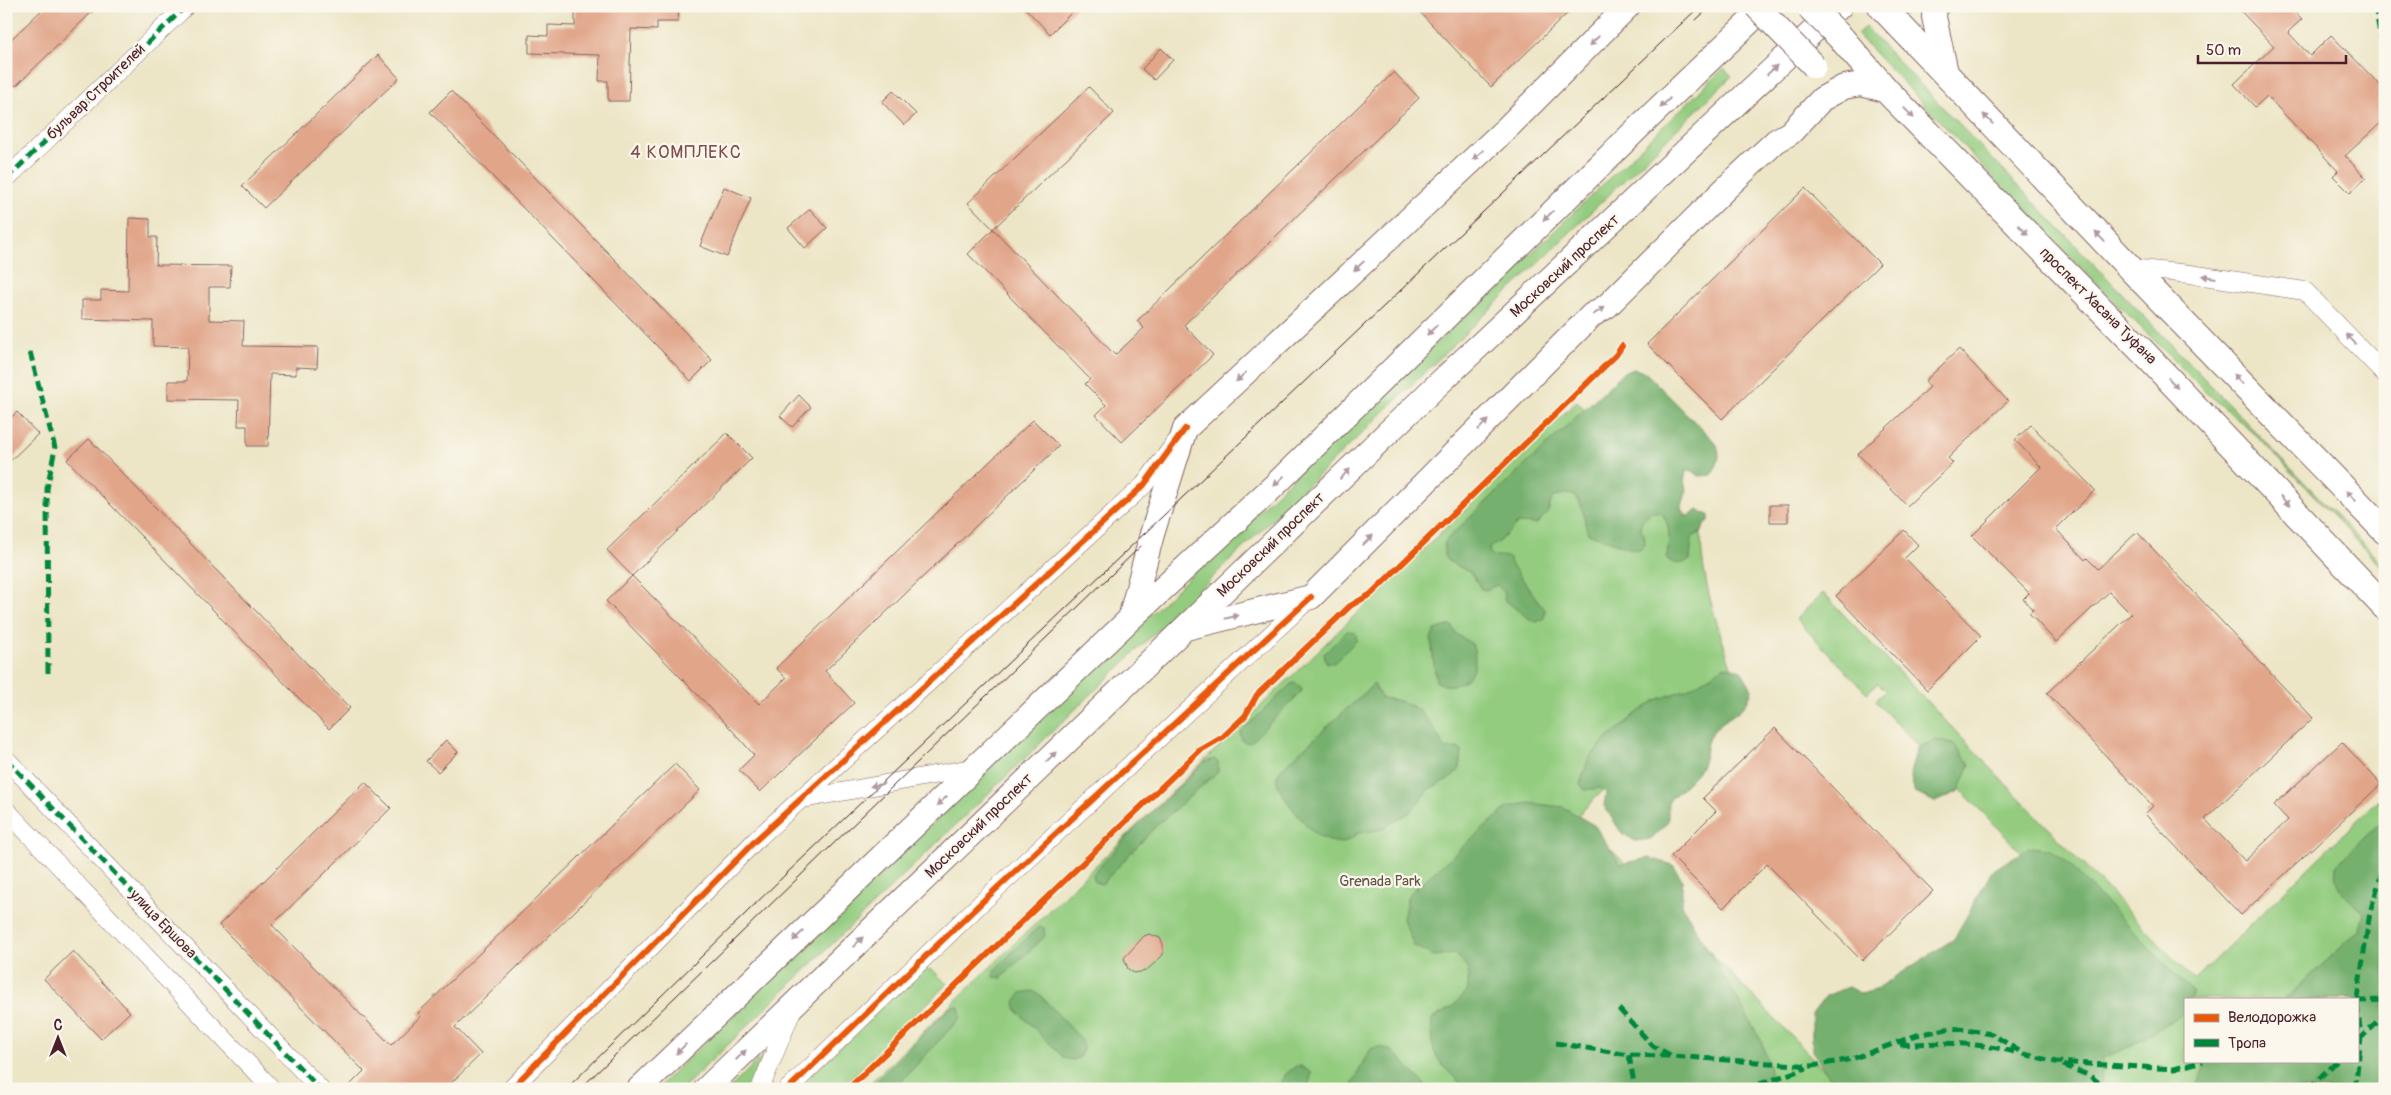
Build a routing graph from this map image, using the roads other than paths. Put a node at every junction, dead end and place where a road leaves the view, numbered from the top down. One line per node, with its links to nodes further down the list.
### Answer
1 (186, 6): 12 (street, бульвар Строителей)
2 (1628, 6): 15 (main road, one-way to 15)
3 (1756, 6): 11 (main road, bridge)
4 (1766, 6): 19 (main road, one-way to 19)
5 (1810, 6): 10 (main road, проспект Хасана Туфана, bridge)
6 (1840, 6): 20 (main road, Московский проспект, one-way to 6)
7 (1881, 6): 9 (main road)
8 (1935, 6): 9 (main road)
9 (1947, 77): 13 (main road, one-way to 9)
10 (1886, 90): 11 (main road); 18 (main road, проспект Хасана Туфана, one-way to 18)
11 (1822, 98): 17 (main road, one-way to 11)
12 (6, 178)
13 (2130, 268): 14 (street, one-way to 13); 16 (main road, one-way to 13)
14 (2385, 374)
15 (1185, 429): 19 (main road); 23 (street)
16 (2385, 531)
17 (1311, 597): 20 (main road, one-way to 17); 32 (street)
18 (2383, 603)
19 (1130, 619): 22 (main road)
20 (1185, 628): 25 (main road, Московский проспект, one-way to 20)
21 (6, 759): 27 (street, улица Ершова)
22 (977, 767): 23 (street, one-way to 23); 29 (main road, one-way to 29)
23 (802, 800): 28 (street)
24 (6, 810): 26 (street)
25 (796, 1001): 30 (main road, Московский проспект, one-way to 25); 31 (street)
26 (272, 1089)
27 (320, 1089)
28 (511, 1089)
29 (639, 1089)
30 (706, 1089)
31 (760, 1089)
32 (788, 1089)

